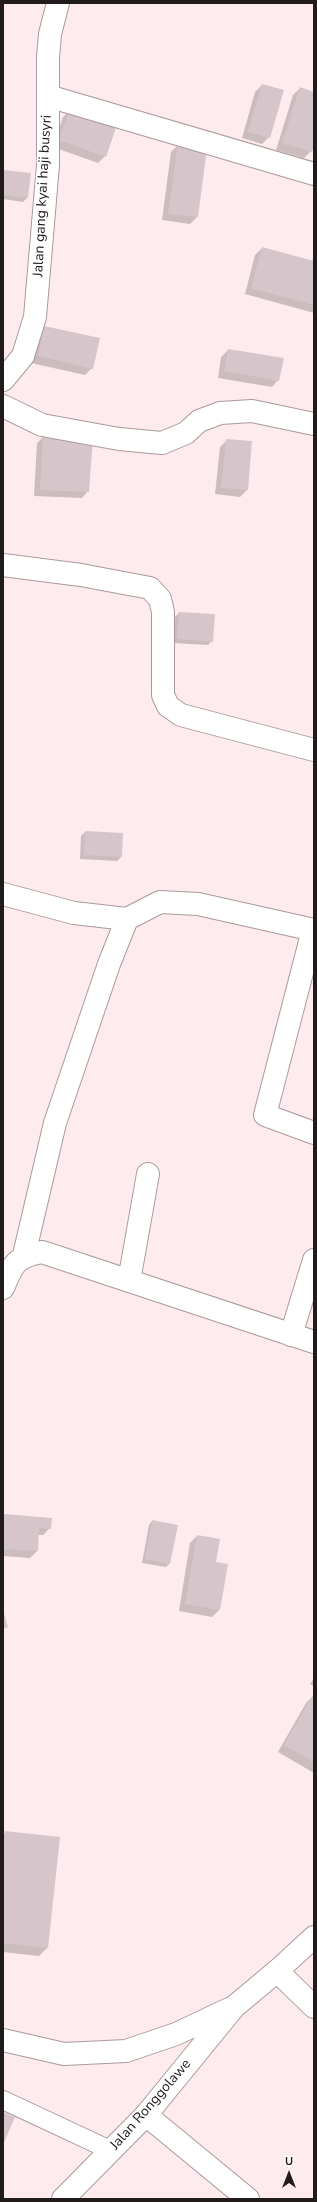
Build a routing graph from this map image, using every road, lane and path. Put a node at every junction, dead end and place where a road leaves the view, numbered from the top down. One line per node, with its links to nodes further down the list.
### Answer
1 (58, 3): 2 (street, Jalan gang kyai haji busyri)
2 (48, 96): 3 (street); 4 (street, Jalan gang kyai haji busyri)
3 (314, 174)
4 (3, 380)
5 (3, 406): 6 (street)
6 (314, 424)
7 (3, 565): 8 (street)
8 (314, 750)
9 (3, 894): 10 (street)
10 (127, 919): 11 (street); 14 (street)
11 (314, 930): 12 (street)
12 (314, 1132)
13 (148, 1174): 16 (street)
14 (24, 1255): 16 (street); 17 (street)
15 (314, 1260): 18 (street)
16 (129, 1281): 18 (street)
17 (3, 1288)
18 (291, 1335): 19 (street)
19 (314, 1342)
20 (314, 1937): 21 (street)
21 (277, 1972): 22 (street); 23 (street)
22 (234, 2007): 24 (street); 26 (street, Jalan Ronggolawe)
23 (314, 2007)
24 (3, 2040)
25 (3, 2100): 27 (lane)
26 (146, 2115): 27 (street, Jalan Ronggolawe); 29 (street)
27 (112, 2151): 28 (street, Jalan Ronggolawe)
28 (63, 2199)
29 (248, 2199)

